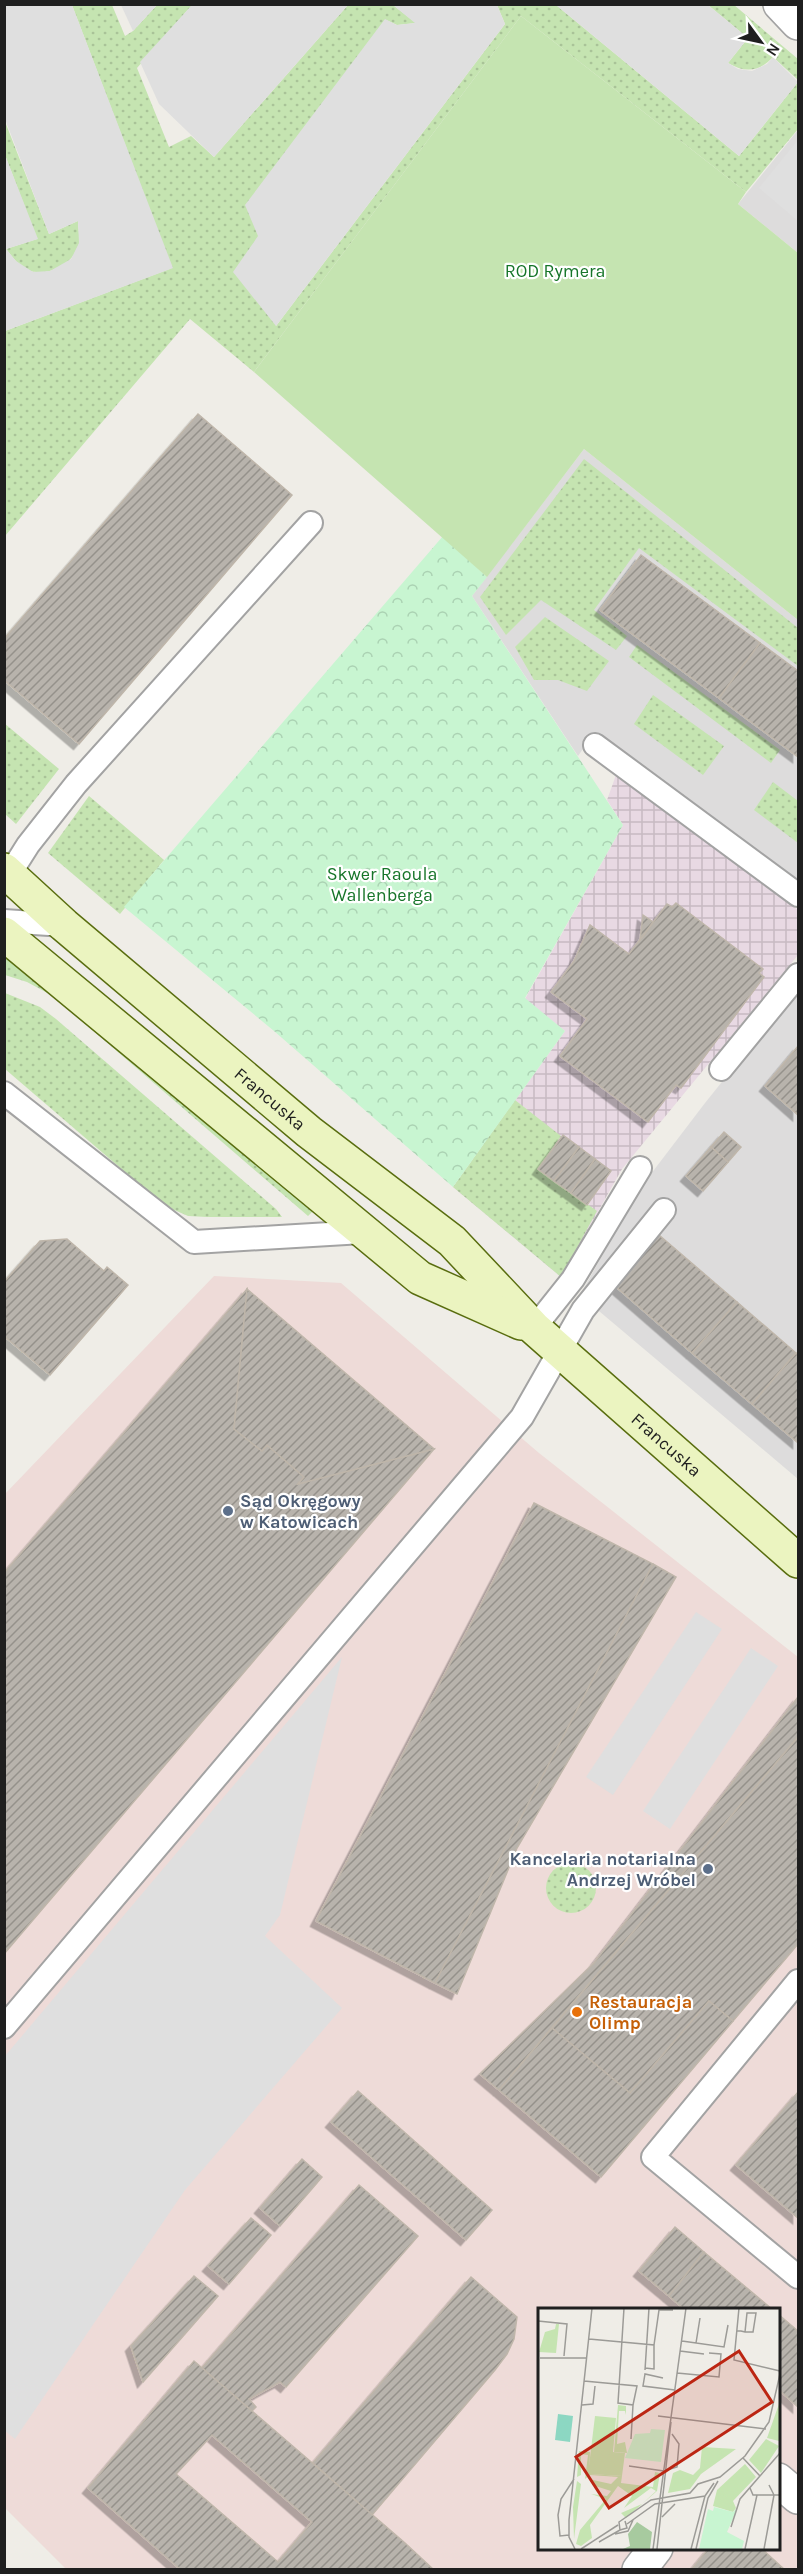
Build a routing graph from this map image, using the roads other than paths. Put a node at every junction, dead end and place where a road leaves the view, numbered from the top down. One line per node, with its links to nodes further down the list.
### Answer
1 (780, 4): 2 (street)
2 (798, 23)
3 (311, 523): 5 (lane)
4 (595, 745): 6 (lane)
5 (7, 872): 8 (street, Francuska)
6 (798, 895)
7 (4, 921): 8 (lane)
8 (64, 926): 16 (street, Francuska)
9 (4, 934): 15 (street, Francuska)
10 (798, 975): 11 (lane)
11 (722, 1069)
12 (4, 1093): 15 (lane)
13 (640, 1168): 16 (lane)
14 (664, 1210): 17 (lane)
15 (363, 1232): 16 (street, Francuska)
16 (534, 1328): 17 (street, Francuska)
17 (560, 1352): 18 (street, Francuska); 20 (lane)
18 (798, 1562)
19 (798, 1981): 21 (lane)
20 (4, 2027)
21 (798, 2277)
22 (779, 2482): 23 (street)
23 (798, 2497)
24 (654, 2550): 25 (street)
25 (639, 2570)

